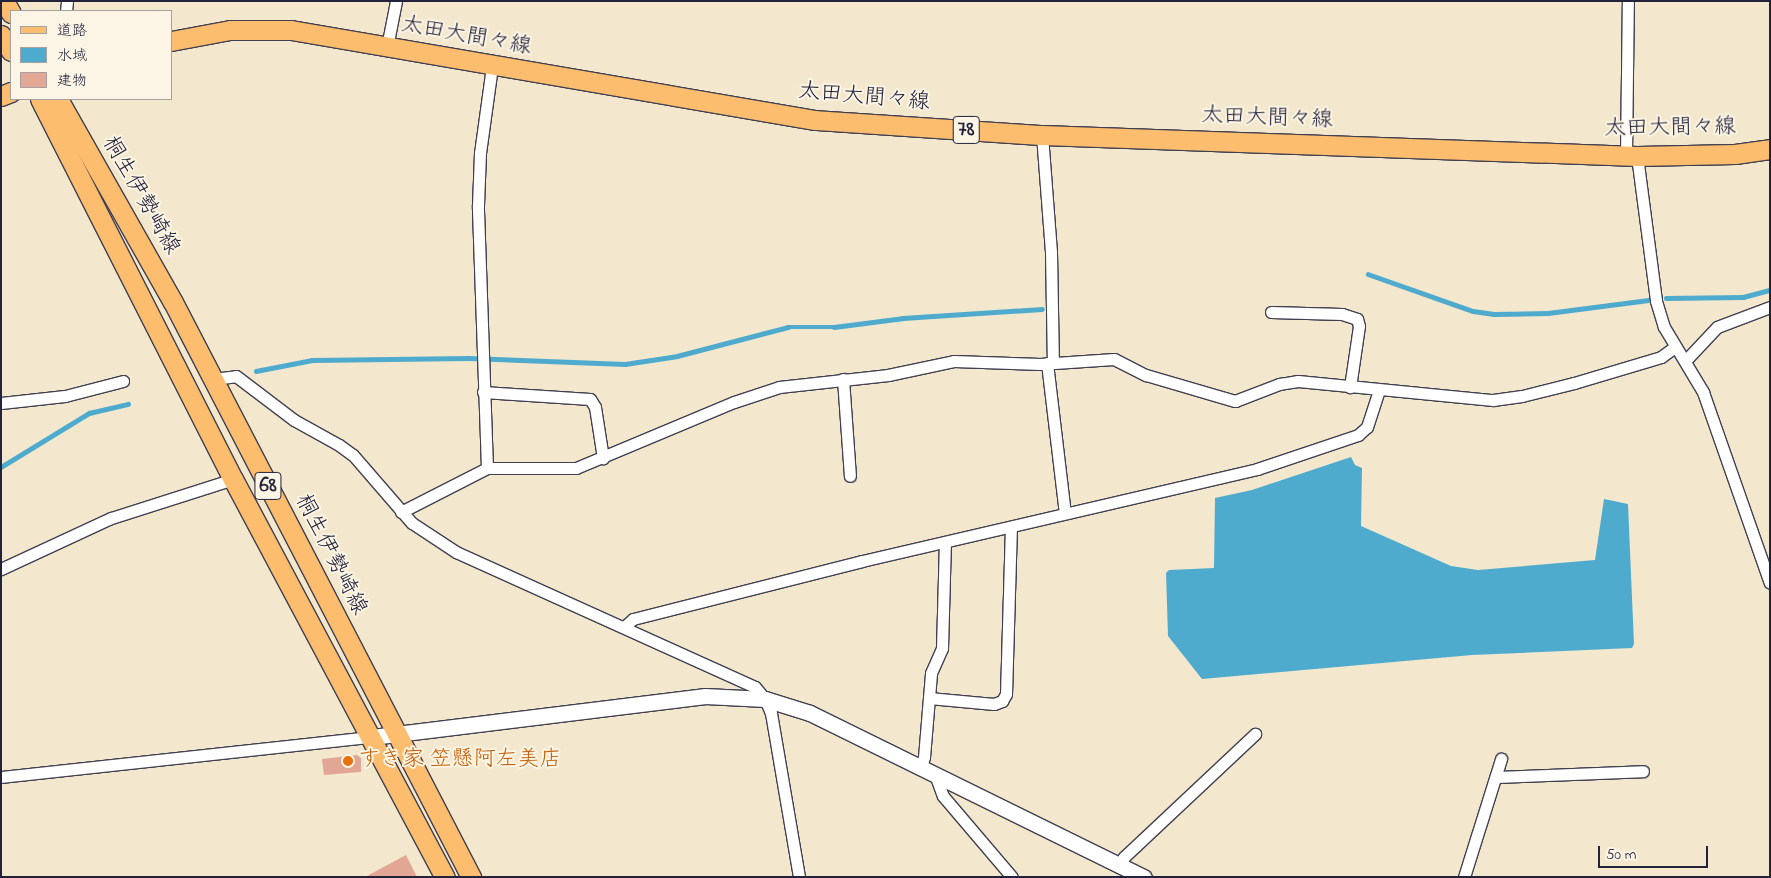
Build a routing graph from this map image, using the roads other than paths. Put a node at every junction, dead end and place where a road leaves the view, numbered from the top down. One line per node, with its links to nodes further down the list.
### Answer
1 (396, 1): 5 (street)
2 (1628, 1): 12 (street)
3 (1, 35): 6 (main road)
4 (172, 41): 5 (main road, 太田大間々線 / 78)
5 (387, 47): 7 (main road, 太田大間々線 / 78)
6 (10, 49)
7 (492, 66): 10 (main road, 太田大間々線 / 78); 23 (street)
8 (41, 100): 28 (main road, 桐生伊勢崎線 / 68)
9 (59, 100): 18 (main road, 桐生伊勢崎線 / 68)
10 (1042, 135): 12 (main road, 太田大間々線 / 78); 17 (street)
11 (1770, 149): 12 (main road, 太田大間々線 / 78)
12 (1631, 155): 15 (street)
13 (1770, 307): 16 (street)
14 (1271, 312): 21 (street)
15 (1674, 347): 16 (street); 22 (street)
16 (1686, 360): 34 (street)
17 (1050, 362): 19 (street); 21 (street); 30 (street)
18 (212, 379): 29 (street); 38 (main road, 桐生伊勢崎線 / 68)
19 (843, 379): 25 (street); 27 (street)
20 (123, 381): 24 (street)
21 (1350, 387): 22 (street)
22 (1379, 391): 30 (street)
23 (483, 392): 25 (street); 26 (street)
24 (1, 403)
25 (603, 458): 26 (street)
26 (487, 468): 29 (street)
27 (850, 476)
28 (233, 478): 33 (street); 40 (main road, 桐生伊勢崎線 / 68)
29 (401, 512): 35 (street)
30 (1065, 513): 31 (street)
31 (1011, 527): 32 (street); 36 (street)
32 (946, 542): 35 (street); 36 (street)
33 (1, 569)
34 (1770, 583)
35 (624, 627): 37 (street)
36 (929, 698): 42 (street)
37 (765, 699): 38 (street); 42 (street); 50 (street)
38 (398, 734): 40 (street); 49 (main road, 桐生伊勢崎線 / 68)
39 (1255, 734): 47 (street)
40 (372, 737): 46 (street); 48 (main road, 桐生伊勢崎線 / 68)
41 (1501, 759): 45 (street)
42 (920, 768): 44 (street)
43 (1643, 771): 45 (street)
44 (936, 777): 47 (street); 51 (street)
45 (1496, 777): 53 (street)
46 (1, 778)
47 (1118, 866): 52 (street)
48 (445, 877)
49 (471, 877)
50 (799, 877)
51 (1012, 877)
52 (1144, 877)
53 (1464, 877)

